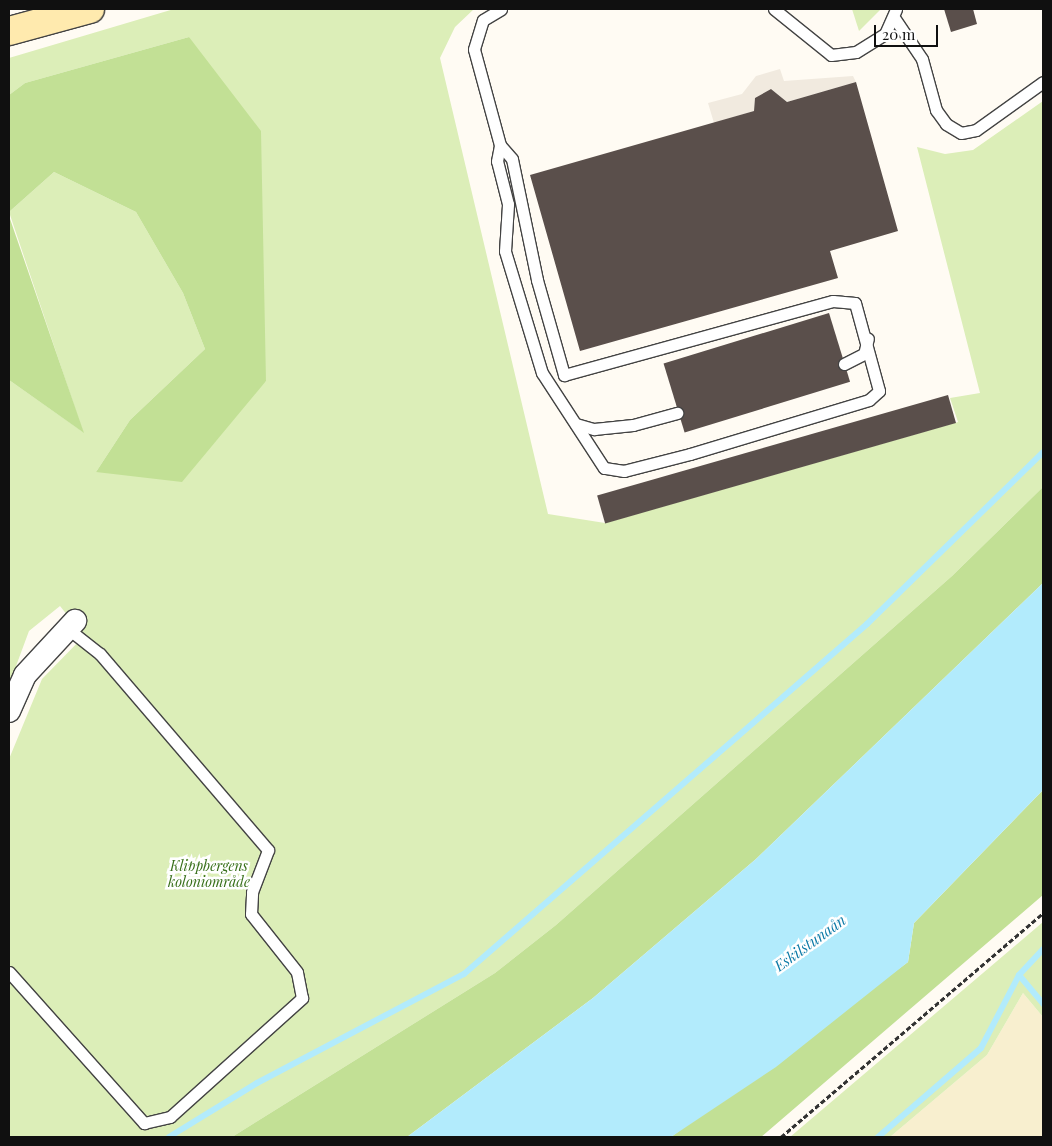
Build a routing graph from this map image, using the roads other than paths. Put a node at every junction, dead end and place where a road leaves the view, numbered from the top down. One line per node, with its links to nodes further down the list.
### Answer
1 (90, 9): 5 (main road)
2 (501, 9): 7 (lane)
3 (774, 9): 4 (lane)
4 (896, 14): 6 (lane)
5 (9, 31)
6 (1043, 82)
7 (500, 145): 8 (lane); 11 (lane)
8 (868, 337): 9 (lane); 11 (lane)
9 (844, 364)
10 (677, 413): 11 (lane)
11 (576, 424)
12 (71, 624): 13 (street); 14 (lane)
13 (9, 711)
14 (9, 972)

